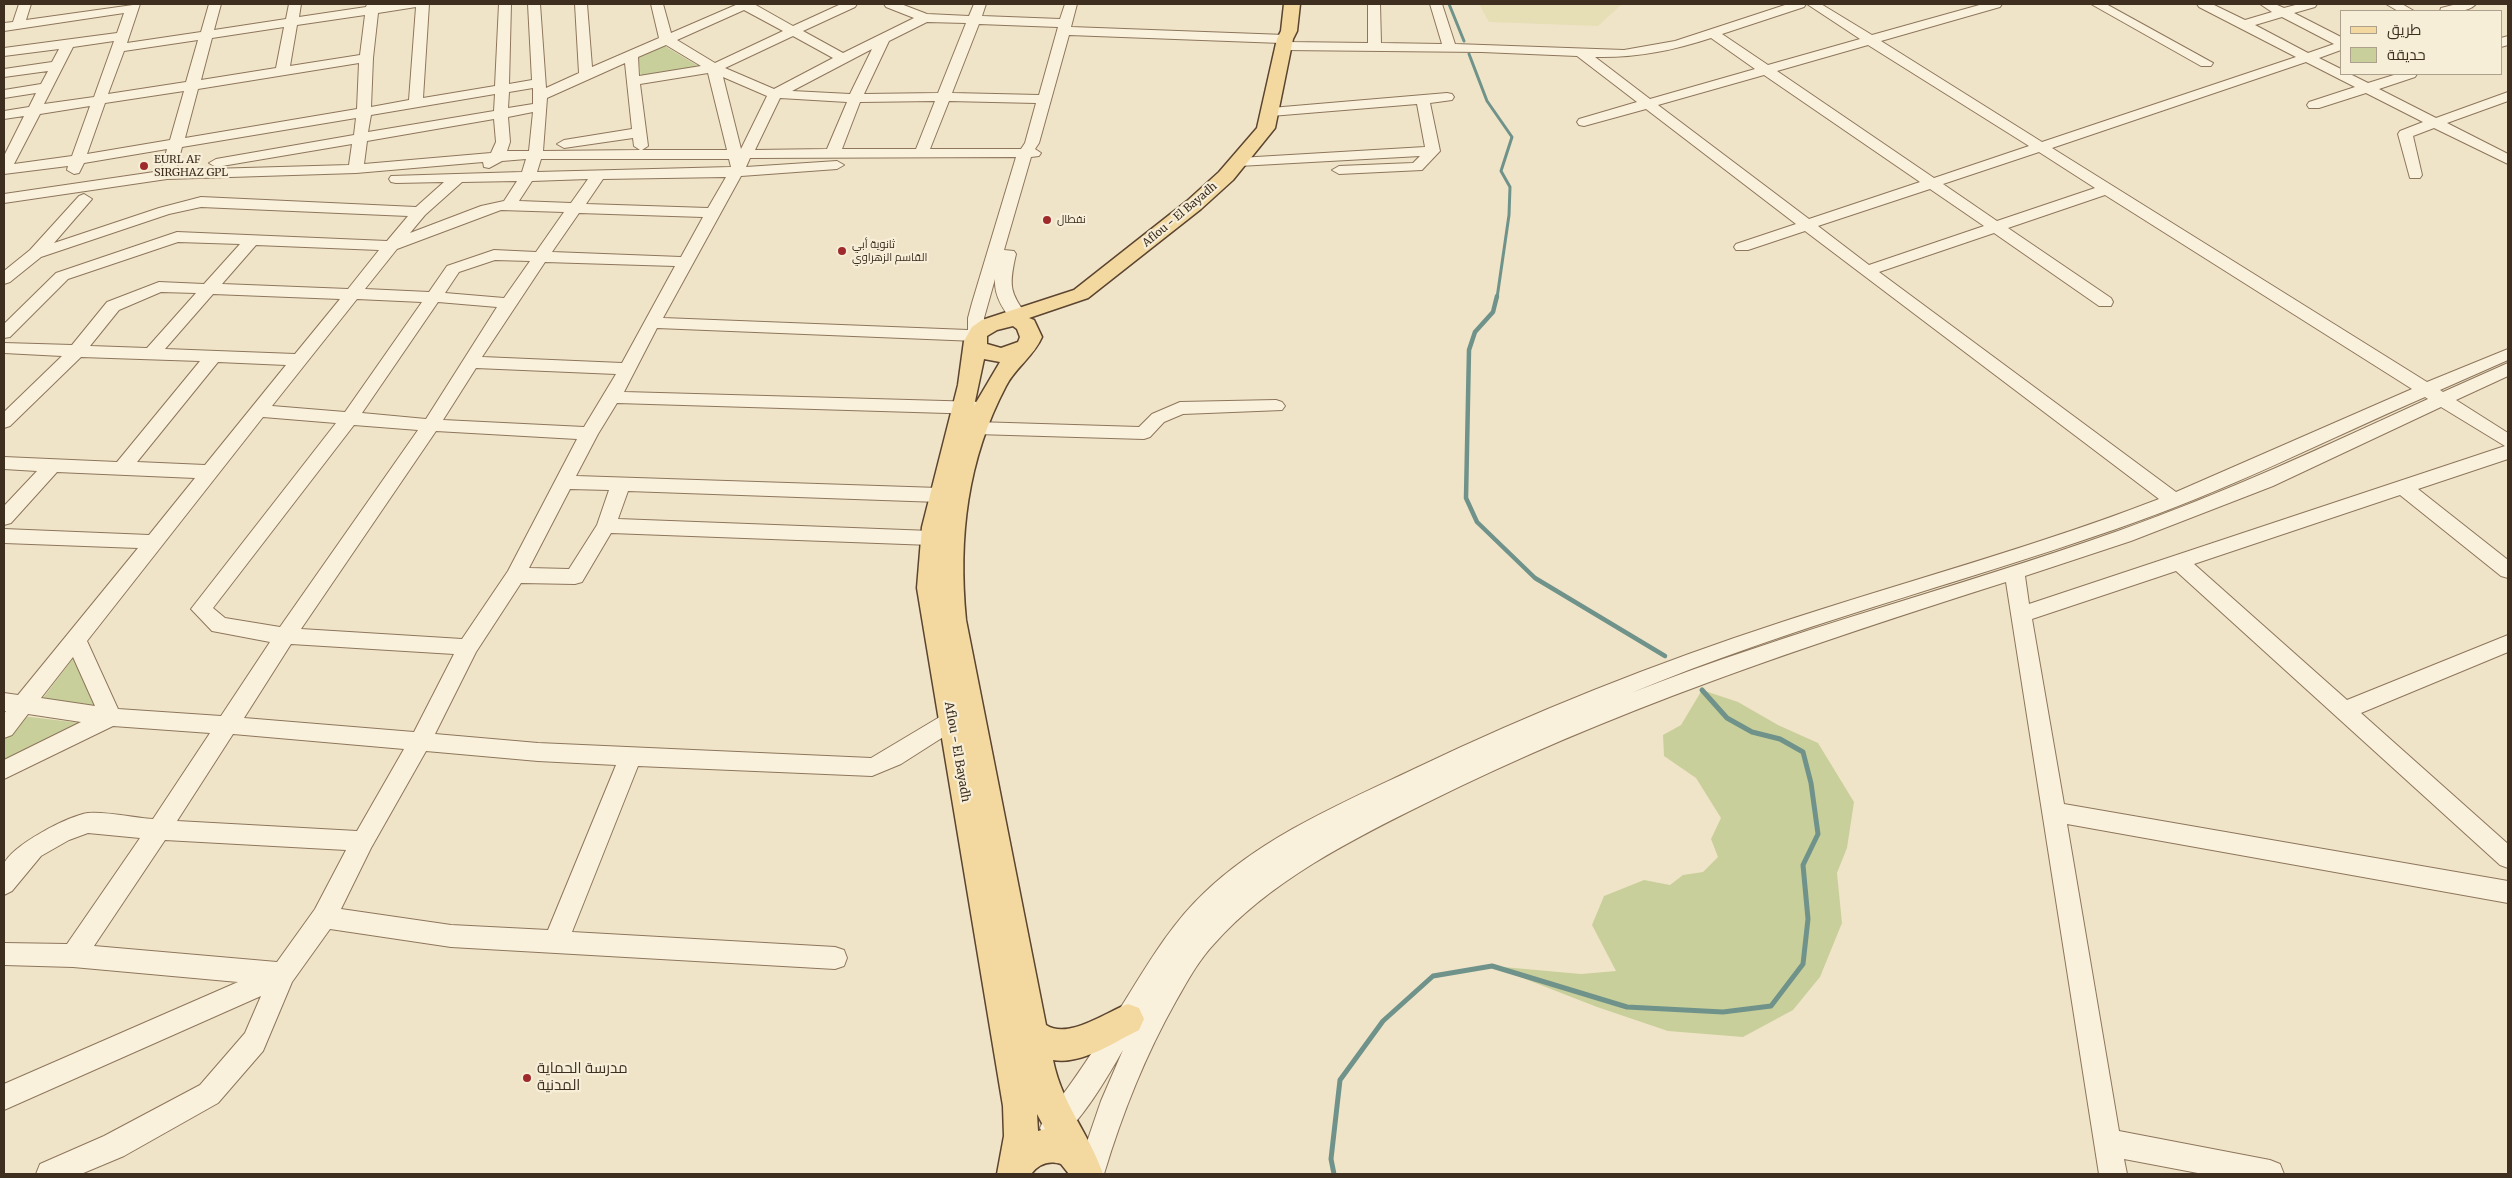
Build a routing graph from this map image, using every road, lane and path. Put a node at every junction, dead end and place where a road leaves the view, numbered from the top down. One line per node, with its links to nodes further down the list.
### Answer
1 (25, 4): 37 (street)
2 (215, 4): 43 (street)
3 (295, 4): 36 (street)
4 (412, 4): 30 (street)
5 (423, 4): 85 (street)
6 (505, 4): 74 (street)
7 (534, 4): 77 (street)
8 (581, 4): 66 (street)
9 (657, 4): 44 (street)
10 (851, 4): 41 (street)
11 (893, 4): 34 (street)
12 (980, 4): 35 (street)
13 (1071, 4): 39 (street)
14 (1282, 4): 50 (main road, Aflou - El Bayadh)
15 (1292, 4): 50 (main road, Aflou - El Bayadh)
16 (1374, 4): 52 (street)
17 (1436, 4): 53 (street)
18 (1800, 4): 42 (street)
19 (1813, 4): 46 (street)
20 (1824, 4): 46 (street)
21 (1996, 4): 46 (street)
22 (2097, 4): 60 (street)
23 (2203, 4): 38 (street)
24 (2266, 4): 33 (street)
25 (2311, 4): 33 (street)
26 (2392, 4): 31 (street)
27 (2470, 4): 32 (street)
28 (746, 5): 41 (street); 44 (street)
29 (133, 6): 37 (street); 49 (street)
30 (373, 7): 36 (street); 57 (street)
31 (2406, 10)
32 (2449, 10)
33 (2284, 12): 38 (street); 47 (street)
34 (926, 18): 35 (street); 45 (street)
35 (974, 20): 39 (street); 79 (street)
36 (292, 22): 43 (street); 63 (street)
37 (18, 25): 40 (street)
38 (2243, 25): 59 (street)
39 (1065, 27): 50 (street); 82 (street)
40 (4, 28)
41 (792, 31): 58 (street); 62 (street)
42 (1712, 33): 55 (street); 64 (street)
43 (206, 35): 49 (street); 71 (street)
44 (666, 39): 56 (street); 62 (street)
45 (883, 39): 58 (street); 81 (street)
46 (1874, 39): 64 (street); 100 (street)
47 (2340, 41)
48 (69, 42): 49 (street); 54 (street); 61 (street)
49 (120, 42): 83 (street)
50 (1284, 42): 52 (street); 90 (main road, Aflou - El Bayadh)
51 (2340, 46): 59 (street)
52 (1375, 47): 53 (street)
53 (1450, 48): 55 (street)
54 (4, 52)
55 (1580, 52): 86 (street)
56 (631, 55): 66 (street); 70 (street)
57 (366, 58): 63 (street); 89 (street)
58 (843, 58): 76 (street)
59 (2306, 58): 67 (street); 100 (street)
60 (2206, 63)
61 (58, 65): 65 (street); 72 (street)
62 (714, 68): 70 (street); 76 (street); 110 (street)
63 (282, 70): 71 (street)
64 (1764, 70): 86 (street); 122 (street)
65 (4, 73)
66 (586, 75): 77 (street)
67 (2340, 75)
68 (2341, 75): 73 (street)
69 (2407, 75): 73 (street)
70 (633, 81): 95 (street)
71 (192, 85): 83 (street); 99 (street)
72 (46, 87): 75 (street); 88 (street)
73 (2367, 88): 87 (street); 94 (street)
74 (502, 89): 77 (street); 85 (street); 91 (street)
75 (4, 94)
76 (775, 94): 81 (street); 110 (street)
77 (539, 96): 91 (street); 101 (street)
78 (2508, 96): 94 (street)
79 (943, 97): 81 (street); 82 (street); 103 (street)
80 (1447, 97): 84 (street)
81 (855, 98): 104 (street)
82 (1045, 99): 107 (street)
83 (100, 100): 88 (street); 108 (street)
84 (1423, 101): 90 (street); 111 (street)
85 (416, 104): 89 (street)
86 (1646, 104): 93 (street); 134 (street)
87 (2314, 105)
88 (34, 111): 92 (street); 96 (street)
89 (364, 112): 98 (street); 99 (street)
90 (1272, 112): 111 (main road, Aflou - El Bayadh)
91 (501, 113): 98 (street); 102 (street)
92 (4, 116)
93 (1584, 122)
94 (2434, 122): 105 (street); 118 (street)
95 (641, 132): 101 (street); 106 (street)
96 (22, 135): 97 (street); 113 (street)
97 (4, 138)
98 (359, 138): 112 (street); 116 (street)
99 (176, 144): 108 (street); 116 (street)
100 (2044, 146): 122 (street); 123 (street); 164 (street)
101 (535, 149): 102 (street); 106 (street); 117 (street)
102 (499, 152): 112 (street); 119 (street)
103 (922, 152): 104 (street); 107 (street)
104 (833, 153): 110 (street)
105 (2501, 153): 109 (street)
106 (642, 154): 110 (street)
107 (1029, 156): 110 (street); 152 (street); 154 (street)
108 (78, 160): 113 (street); 124 (street)
109 (2508, 160)
110 (739, 161): 115 (street); 133 (street)
111 (1247, 162): 145 (main road, Aflou - El Bayadh)
112 (356, 168): 116 (street)
113 (4, 170)
114 (561, 174): 115 (street); 117 (street); 125 (street)
115 (599, 174): 130 (street)
116 (167, 175): 124 (street)
117 (526, 175): 119 (street); 125 (street)
118 (2414, 175)
119 (494, 176): 120 (street); 125 (street); 126 (street)
120 (459, 177): 121 (street); 126 (street)
121 (425, 178): 126 (street); 127 (street)
122 (1930, 184): 134 (street); 135 (street)
123 (2107, 189): 135 (street); 164 (street)
124 (65, 190): 128 (street)
125 (519, 190): 129 (street)
126 (437, 196): 132 (street)
127 (84, 199): 131 (street); 139 (street)
128 (4, 200)
129 (509, 205): 130 (street); 137 (street)
130 (574, 210): 133 (street); 140 (street)
131 (4, 211)
132 (420, 212): 137 (street); 139 (street)
133 (712, 214): 141 (street)
134 (1806, 225): 138 (street); 142 (street)
135 (1995, 227): 142 (street); 148 (street)
136 (252, 240): 137 (street); 144 (street); 150 (street)
137 (391, 246): 146 (street)
138 (1742, 247)
139 (35, 254): 143 (street)
140 (540, 257): 141 (street); 147 (street); 149 (street)
141 (685, 262): 151 (street)
142 (1867, 271): 184 (street)
143 (4, 278)
144 (210, 290): 146 (street); 156 (street); 157 (street)
145 (1081, 294): 152 (main road); 152 (main road, Aflou - El Bayadh)
146 (350, 296): 147 (street); 160 (street)
147 (434, 297): 149 (street); 169 (street)
148 (2105, 302)
149 (508, 303): 161 (street)
150 (12, 316): 153 (street)
151 (652, 323): 154 (street); 162 (street)
152 (1019, 330): 154 (main road); 154 (main road); 168 (main road, Aflou - El Bayadh)
153 (4, 333)
154 (976, 336): 168 (main road, Aflou - El Bayadh)
155 (4, 348): 156 (street)
156 (77, 351): 157 (street); 170 (street)
157 (151, 354): 159 (street)
158 (2508, 354): 164 (street)
159 (214, 356): 160 (street); 178 (street)
160 (299, 360): 167 (street)
161 (470, 362): 162 (street); 171 (street)
162 (627, 369): 165 (street)
163 (2508, 369): 164 (street)
164 (2437, 392): 172 (street); 174 (street); 184 (street); 192 (street)
165 (612, 397): 168 (street); 173 (street)
166 (1276, 406): 168 (street)
167 (257, 412): 169 (street); 179 (street)
168 (975, 415): 183 (main road, Aflou - El Bayadh); 221 (main road, Aflou - El Bayadh)
169 (349, 419): 171 (street); 195 (street)
170 (4, 422)
171 (431, 425): 173 (street); 195 (street)
172 (2508, 430)
173 (589, 432): 180 (street)
174 (2508, 441)
175 (2508, 452): 182 (street)
176 (4, 463): 177 (street)
177 (51, 467): 178 (street); 185 (street)
178 (122, 469): 179 (street)
179 (208, 472): 189 (street)
180 (564, 482): 181 (street); 193 (street)
181 (621, 484): 183 (street); 186 (street)
182 (2403, 487): 190 (street); 191 (street)
183 (939, 495): 188 (main road, Aflou - El Bayadh)
184 (2174, 501): 220 (street)
185 (4, 518)
186 (606, 526): 188 (street); 193 (street)
187 (4, 536): 189 (street)
188 (931, 538): 202 (main road, Aflou - El Bayadh)
189 (153, 542): 196 (street)
190 (2179, 562): 194 (street); 200 (street)
191 (2508, 570)
192 (2014, 572): 194 (street); 226 (street)
193 (516, 575): 198 (street)
194 (2021, 615): 208 (street)
195 (285, 636): 198 (street); 203 (street)
196 (76, 640): 199 (street); 201 (street)
197 (2508, 643): 200 (street)
198 (468, 648): 205 (street)
199 (14, 703): 201 (street); 204 (street)
200 (2345, 710): 211 (street)
201 (111, 718): 203 (street); 207 (street)
202 (951, 721): 206 (street); 225 (main road, Aflou - El Bayadh)
203 (227, 725): 205 (street); 209 (street)
204 (4, 729)
205 (420, 742): 206 (street); 210 (street)
206 (630, 757): 215 (street)
207 (4, 770)
208 (2053, 812): 213 (street); 224 (street)
209 (159, 830): 210 (street); 212 (street); 217 (street)
210 (363, 841): 214 (street)
211 (2508, 858)
212 (4, 884)
213 (2508, 892)
214 (324, 917): 215 (street); 219 (street)
215 (556, 941): 218 (street)
216 (4, 954): 217 (street)
217 (73, 956): 219 (street)
218 (835, 958)
219 (283, 974): 222 (street); 227 (street)
220 (1128, 1019): 221 (main road); 223 (street)
221 (1032, 1034): 223 (main road, Aflou - El Bayadh)
222 (4, 1097)
223 (1058, 1123): 225 (street); 226 (main road, Aflou - El Bayadh)
224 (2108, 1142): 228 (street); 229 (street)
225 (1021, 1163): 226 (main road)
226 (1084, 1166)
227 (50, 1174)
228 (2113, 1174)
229 (2270, 1174)

